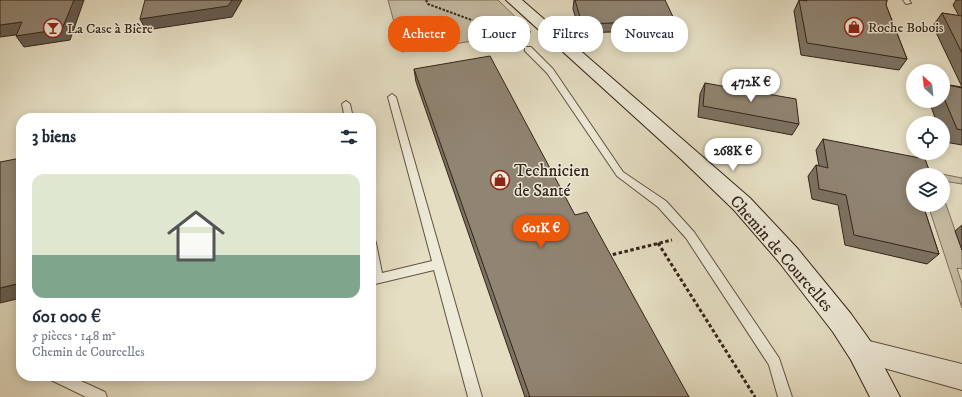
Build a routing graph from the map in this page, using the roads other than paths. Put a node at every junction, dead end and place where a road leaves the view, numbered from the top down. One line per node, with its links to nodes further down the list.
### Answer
1 (513, 0): 8 (street, Chemin de Courcelles)
2 (530, 51): 13 (lane)
3 (392, 97): 6 (lane)
4 (346, 104): 5 (lane)
5 (348, 113)
6 (439, 264): 7 (lane); 12 (lane)
7 (376, 279)
8 (861, 351): 9 (street); 14 (street, Chemin de Courcelles)
9 (962, 377)
10 (66, 381): 11 (lane)
11 (100, 397)
12 (475, 397)
13 (785, 397)
14 (885, 397)

